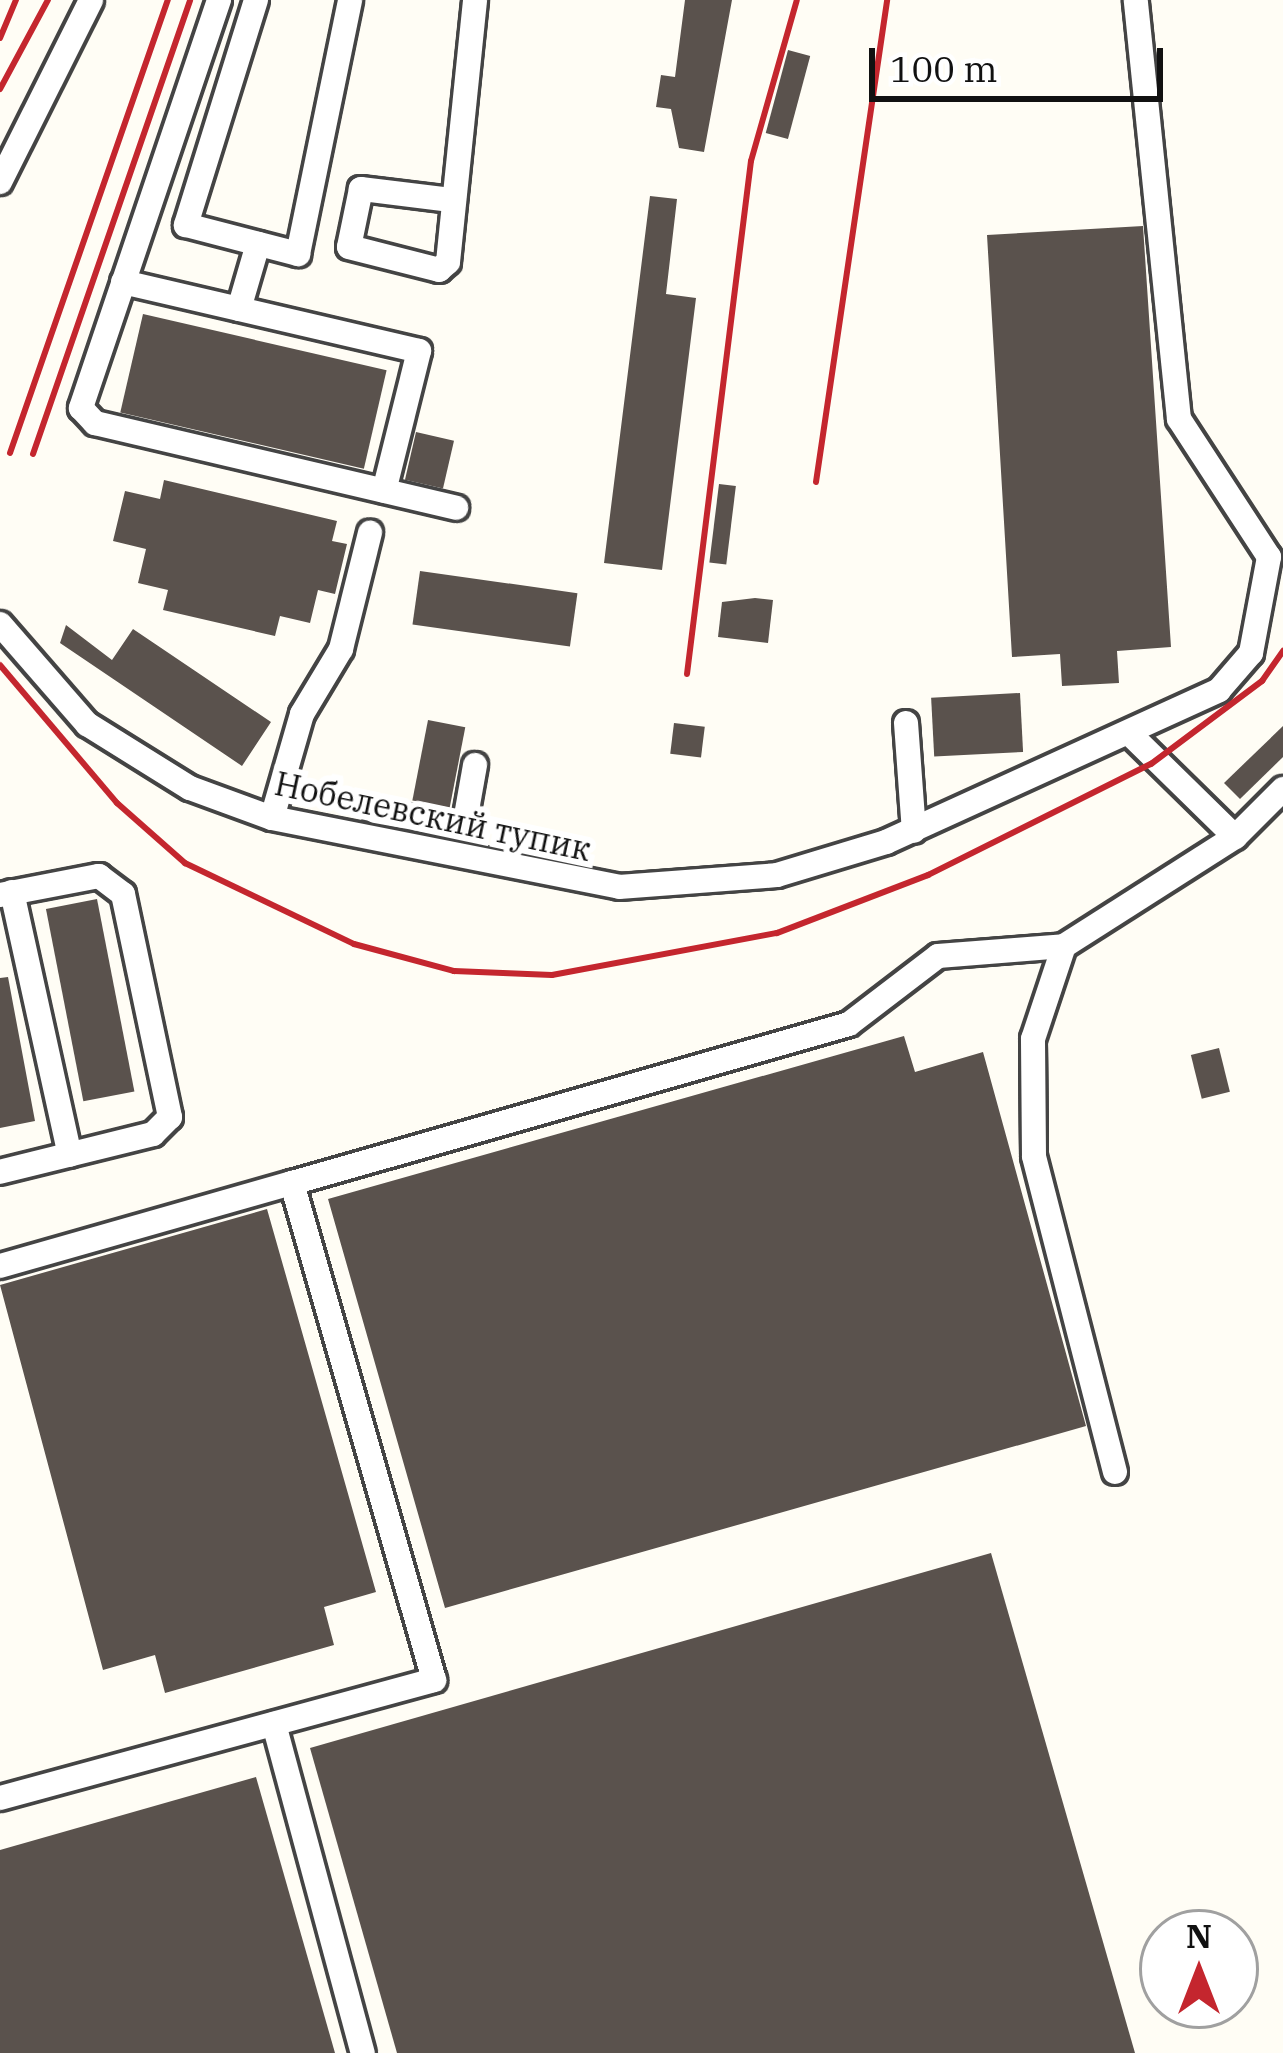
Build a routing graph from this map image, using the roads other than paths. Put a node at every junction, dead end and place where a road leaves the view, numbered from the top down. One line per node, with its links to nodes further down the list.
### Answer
1 (91, 0): 7 (street)
2 (219, 0): 10 (street)
3 (256, 0): 9 (street)
4 (350, 0): 9 (street)
5 (475, 0): 8 (street)
6 (1136, 0): 17 (street, Нобелевский тупик)
7 (0, 182)
8 (451, 200): 8 (street)
9 (258, 244): 11 (street)
10 (123, 282): 11 (street); 12 (street)
11 (239, 309): 12 (street)
12 (384, 491): 13 (street)
13 (456, 508)
14 (370, 533): 22 (street)
15 (0, 624): 22 (street, Нобелевский тупик)
16 (905, 723): 23 (street)
17 (1132, 736): 23 (street, Нобелевский тупик); 24 (street)
18 (475, 765): 21 (street)
19 (380, 783): 21 (street)
20 (1283, 789): 24 (street)
21 (375, 811): 25 (street)
22 (272, 818): 25 (street, Нобелевский тупик)
23 (914, 831): 25 (street, Нобелевский тупик)
24 (1235, 836): 27 (street)
25 (370, 839)
26 (6, 894): 28 (street); 28 (street)
27 (1064, 946): 30 (street); 32 (street)
28 (70, 1155): 29 (street)
29 (0, 1172)
30 (292, 1183): 31 (street); 33 (street)
31 (0, 1266)
32 (1115, 1472)
33 (274, 1724): 34 (street); 35 (street)
34 (0, 1798)
35 (364, 2053)

